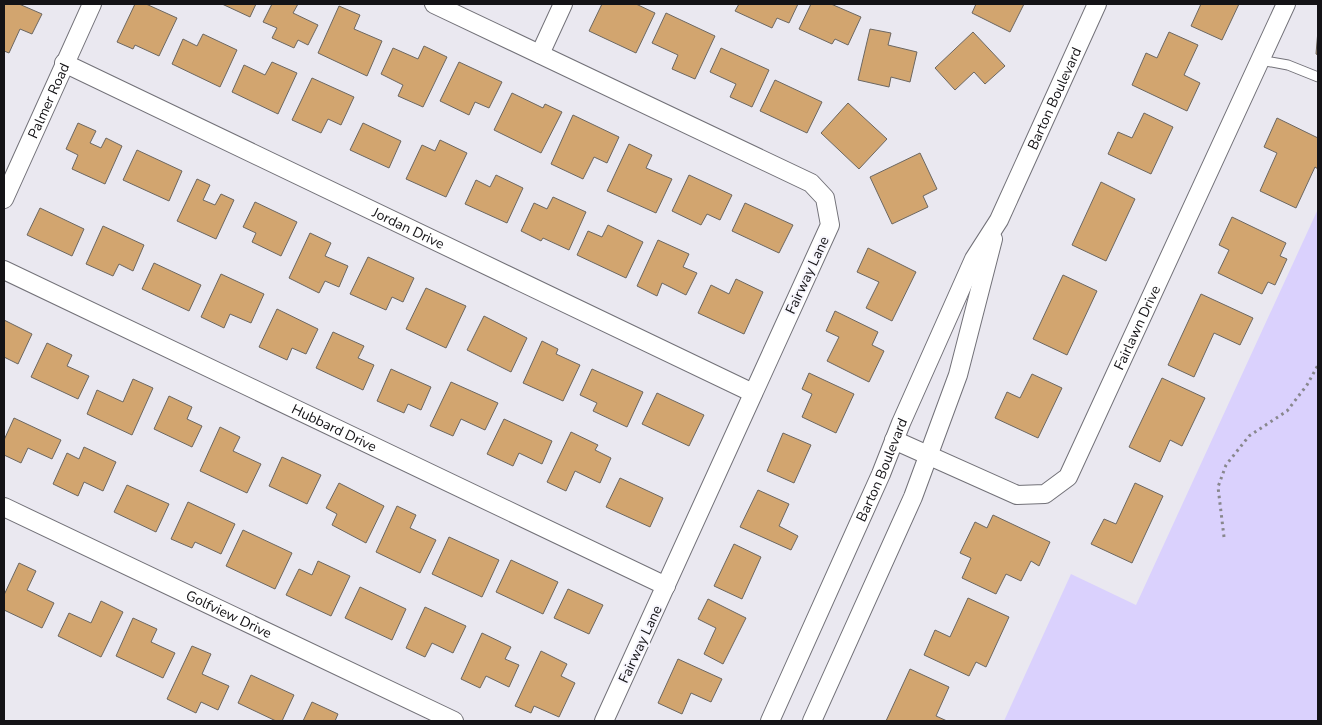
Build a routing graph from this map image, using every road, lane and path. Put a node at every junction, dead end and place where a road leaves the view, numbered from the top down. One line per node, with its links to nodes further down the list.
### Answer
1 (92, 4): 8 (street, Palmer Road)
2 (434, 4): 6 (street, Fairway Lane)
3 (563, 4): 6 (street)
4 (1097, 4): 11 (street, Barton Boulevard)
5 (1286, 4): 7 (street, Fairlawn Drive)
6 (540, 54): 14 (street, Fairway Lane)
7 (1260, 60): 9 (lane); 16 (street, Fairlawn Drive)
8 (64, 63): 10 (street, Palmer Road); 14 (street, Jordan Drive)
9 (1318, 77)
10 (4, 199)
11 (999, 220): 15 (street, Barton Boulevard); 16 (street, Barton Boulevard)
12 (4, 270): 19 (street, Hubbard Drive)
13 (1318, 365): 18 (path)
14 (753, 393): 19 (street, Fairway Lane)
15 (894, 440): 16 (street, Fairlawn Drive); 22 (street, Barton Boulevard)
16 (929, 455): 23 (street, Barton Boulevard)
17 (4, 507): 20 (street, Golfview Drive)
18 (1224, 537)
19 (666, 586): 21 (street, Fairway Lane)
20 (454, 721)
21 (604, 721)
22 (770, 721)
23 (812, 721)

